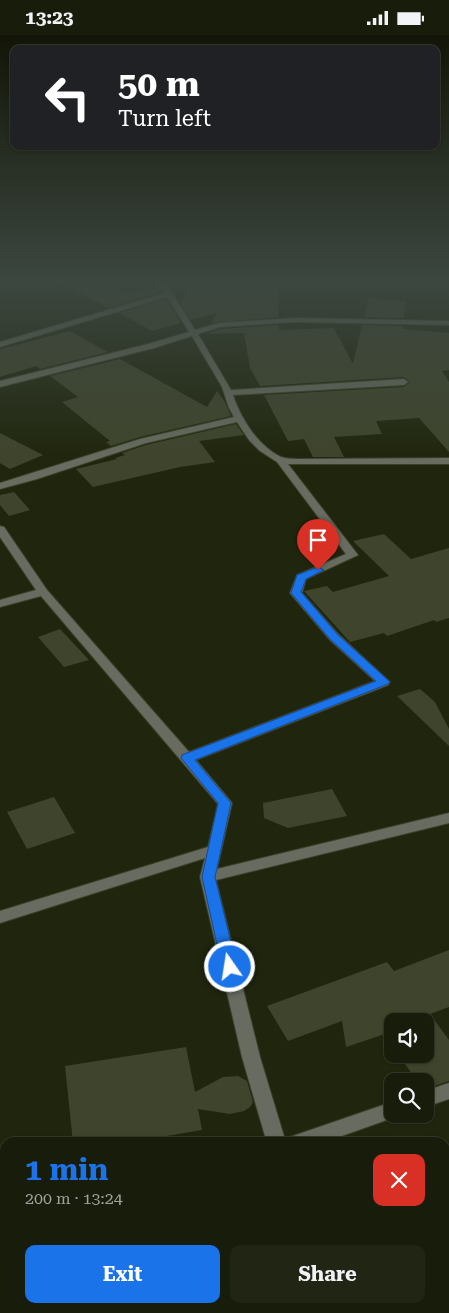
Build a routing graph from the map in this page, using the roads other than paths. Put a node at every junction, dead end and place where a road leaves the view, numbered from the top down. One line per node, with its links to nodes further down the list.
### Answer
1 (18, 340): 4 (street)
2 (171, 340): 6 (street)
3 (197, 340): 7 (street)
4 (0, 345)
5 (404, 382): 7 (street)
6 (0, 384)
7 (228, 393): 8 (street)
8 (239, 419): 9 (street); 11 (street)
9 (280, 460): 10 (street); 15 (street)
10 (449, 461)
11 (0, 486)
12 (0, 529): 13 (street)
13 (42, 592): 14 (street); 15 (street)
14 (0, 604)
15 (187, 758): 17 (street)
16 (449, 818): 18 (street)
17 (214, 850): 18 (street); 19 (street)
18 (208, 877): 23 (street)
19 (0, 917)
20 (449, 1091): 21 (street)
21 (434, 1096)
22 (384, 1113): 24 (street)
23 (275, 1137)
24 (314, 1137)

